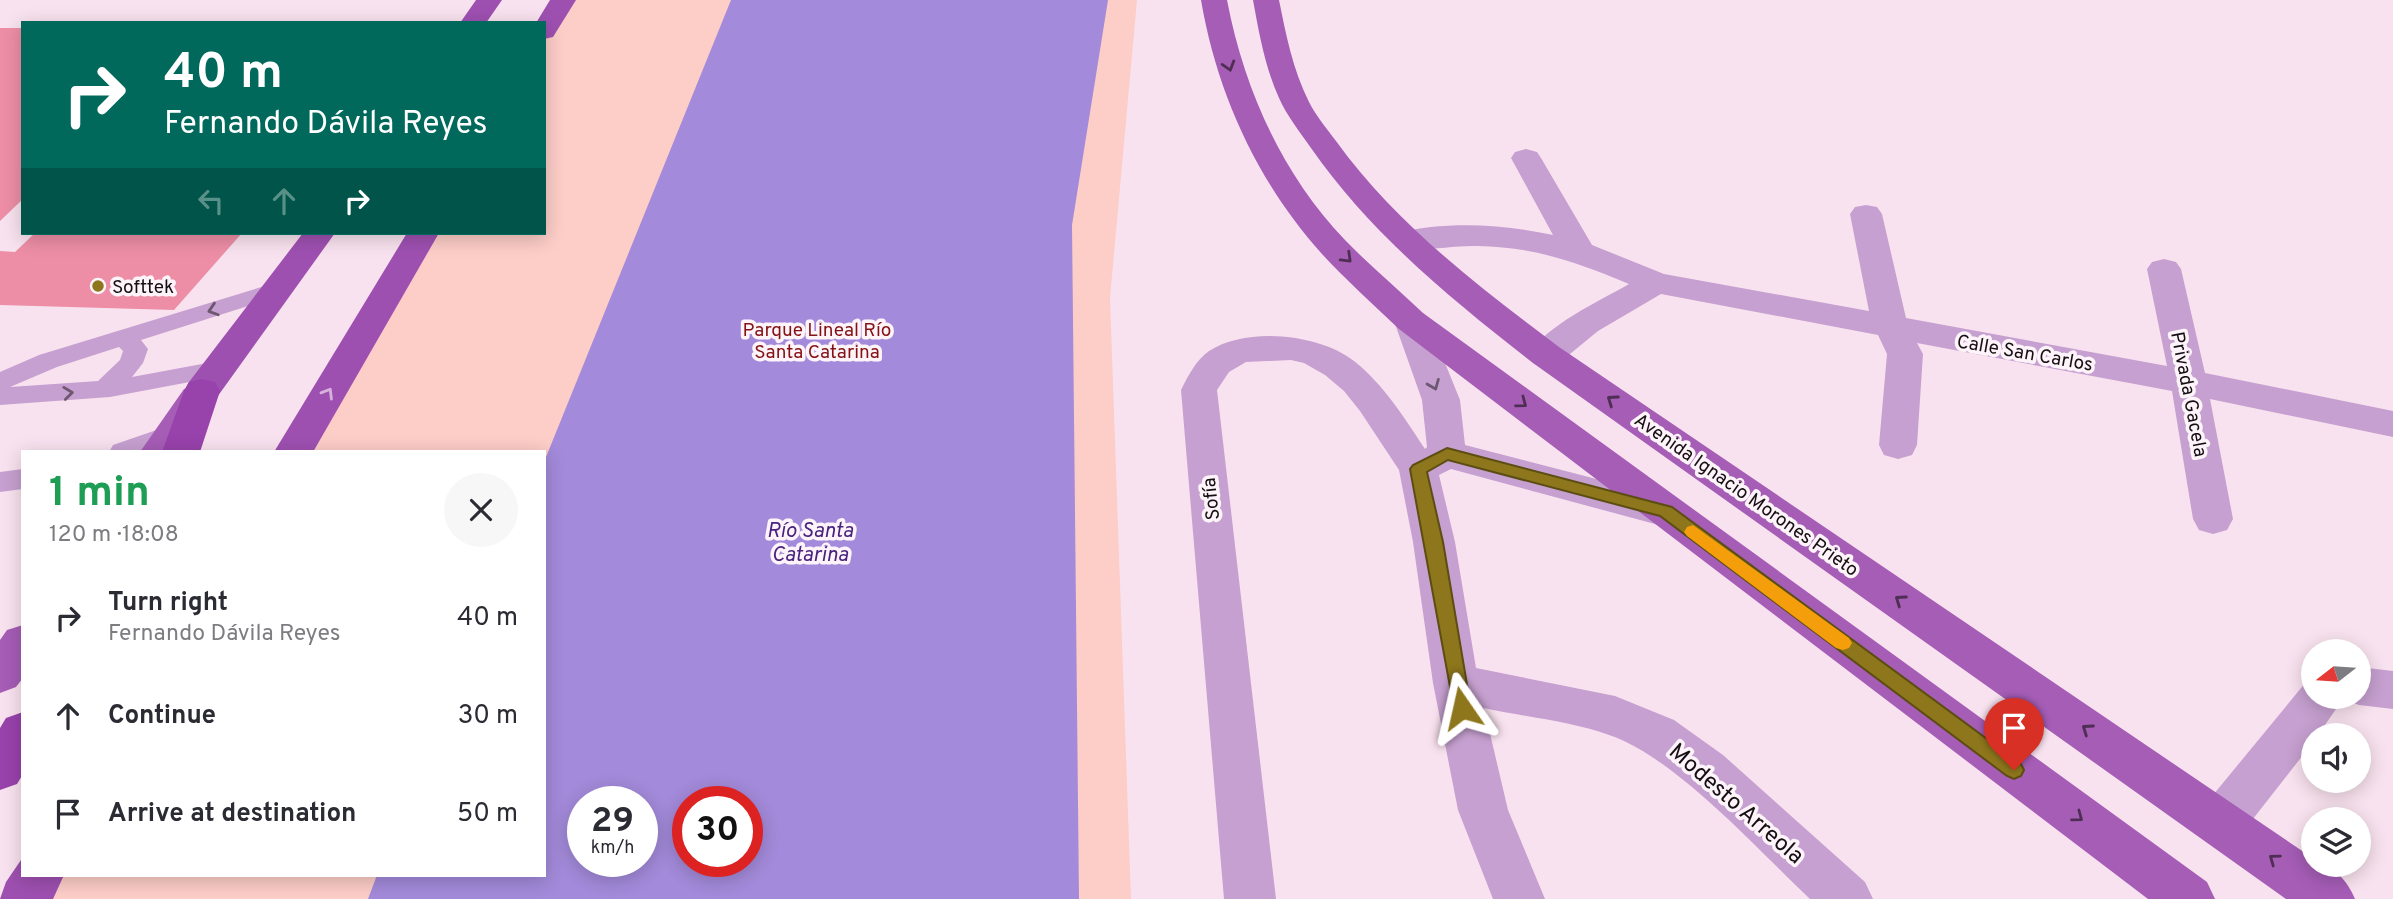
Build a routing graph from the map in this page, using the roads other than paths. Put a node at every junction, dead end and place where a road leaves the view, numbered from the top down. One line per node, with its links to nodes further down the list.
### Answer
1 (488, 0): 5 (highway)
2 (563, 0): 6 (highway)
3 (1214, 0): 16 (main road, one-way to 16)
4 (1266, 0): 11 (main road, Avenida Ignacio Morones Prieto)
5 (473, 21)
6 (546, 28)
7 (1526, 158): 12 (street)
8 (1866, 214): 17 (street)
9 (318, 235): 15 (highway)
10 (422, 235): 29 (highway, one-way to 10)
11 (1406, 240): 12 (street, Calle San Carlos); 19 (main road, Avenida Ignacio Morones Prieto)
12 (1579, 252): 14 (street, Calle San Carlos)
13 (2164, 269): 21 (street, Privada Gacela)
14 (1656, 283): 17 (street, Calle San Carlos); 19 (street)
15 (278, 289): 18 (lane, one-way to 18); 20 (highway)
16 (1412, 321): 30 (street, one-way to 30); 33 (main road, one-way to 33)
17 (1891, 327): 21 (street, Calle San Carlos); 26 (street)
18 (123, 338): 22 (lane); 23 (lane)
19 (1546, 355): 43 (main road, Avenida Ignacio Morones Prieto, one-way to 19)
20 (210, 380): 23 (lane); 27 (highway)
21 (2189, 382): 25 (street, Calle San Carlos); 34 (street, Privada Gacela)
22 (0, 383)
23 (107, 387): 24 (lane, one-way to 23)
24 (0, 396)
25 (2393, 424)
26 (1898, 445)
27 (170, 446): 28 (lane)
28 (138, 450)
29 (294, 450)
30 (1433, 461): 33 (street); 37 (street); 46 (street, Sofía)
31 (21, 479): 32 (lane)
32 (0, 482)
33 (1666, 512): 49 (main road, one-way to 49)
34 (2213, 519)
35 (21, 646): 36 (main road)
36 (0, 674)
37 (1456, 683): 47 (street); 48 (street, Modesto Arreola)
38 (2371, 687): 39 (street)
39 (2393, 690)
40 (2312, 709): 43 (street)
41 (21, 735): 42 (highway)
42 (0, 769)
43 (2221, 822): 50 (main road, Avenida Ignacio Morones Prieto, one-way to 43)
44 (38, 877): 45 (highway)
45 (24, 899)
46 (1250, 899)
47 (1519, 899)
48 (1846, 899)
49 (2189, 899)
50 (2329, 899)

